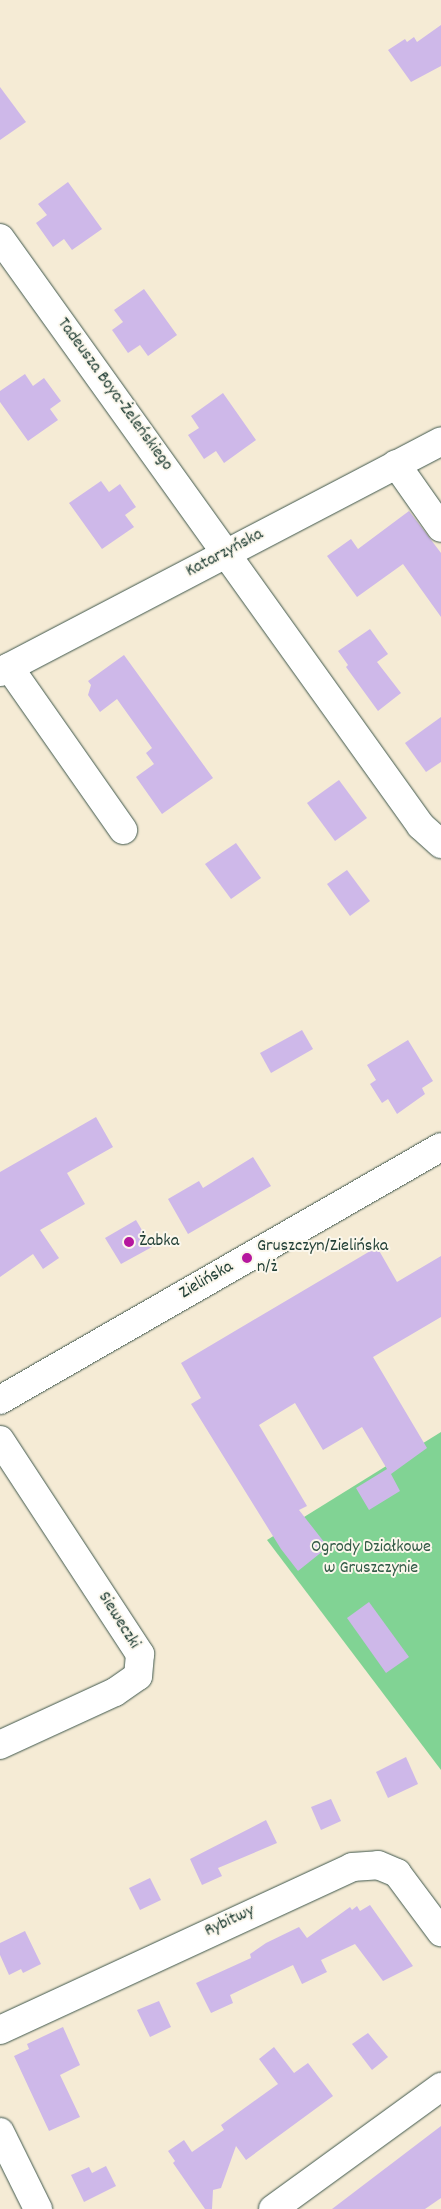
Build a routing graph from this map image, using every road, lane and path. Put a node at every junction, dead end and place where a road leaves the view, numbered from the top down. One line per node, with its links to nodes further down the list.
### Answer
1 (0, 238): 5 (street, Tadeusza Boya-Żeleńskiego)
2 (441, 441): 3 (street, Katarzyńska)
3 (396, 464): 4 (street); 5 (street, Katarzyńska)
4 (441, 528)
5 (228, 553): 6 (street, Katarzyńska); 8 (street, Tadeusza Boya-Żeleńskiego)
6 (5, 670): 7 (street, Katarzyńska)
7 (123, 830)
8 (441, 844)
9 (441, 1147): 10 (street, Zielińska)
10 (0, 1400)
11 (0, 1440): 12 (street, Sieweczki)
12 (0, 1745)
13 (441, 1932): 14 (street, Rybitwy)
14 (0, 2030)
15 (441, 2087): 18 (street)
16 (0, 2132): 17 (street)
17 (38, 2209)
18 (273, 2209)

